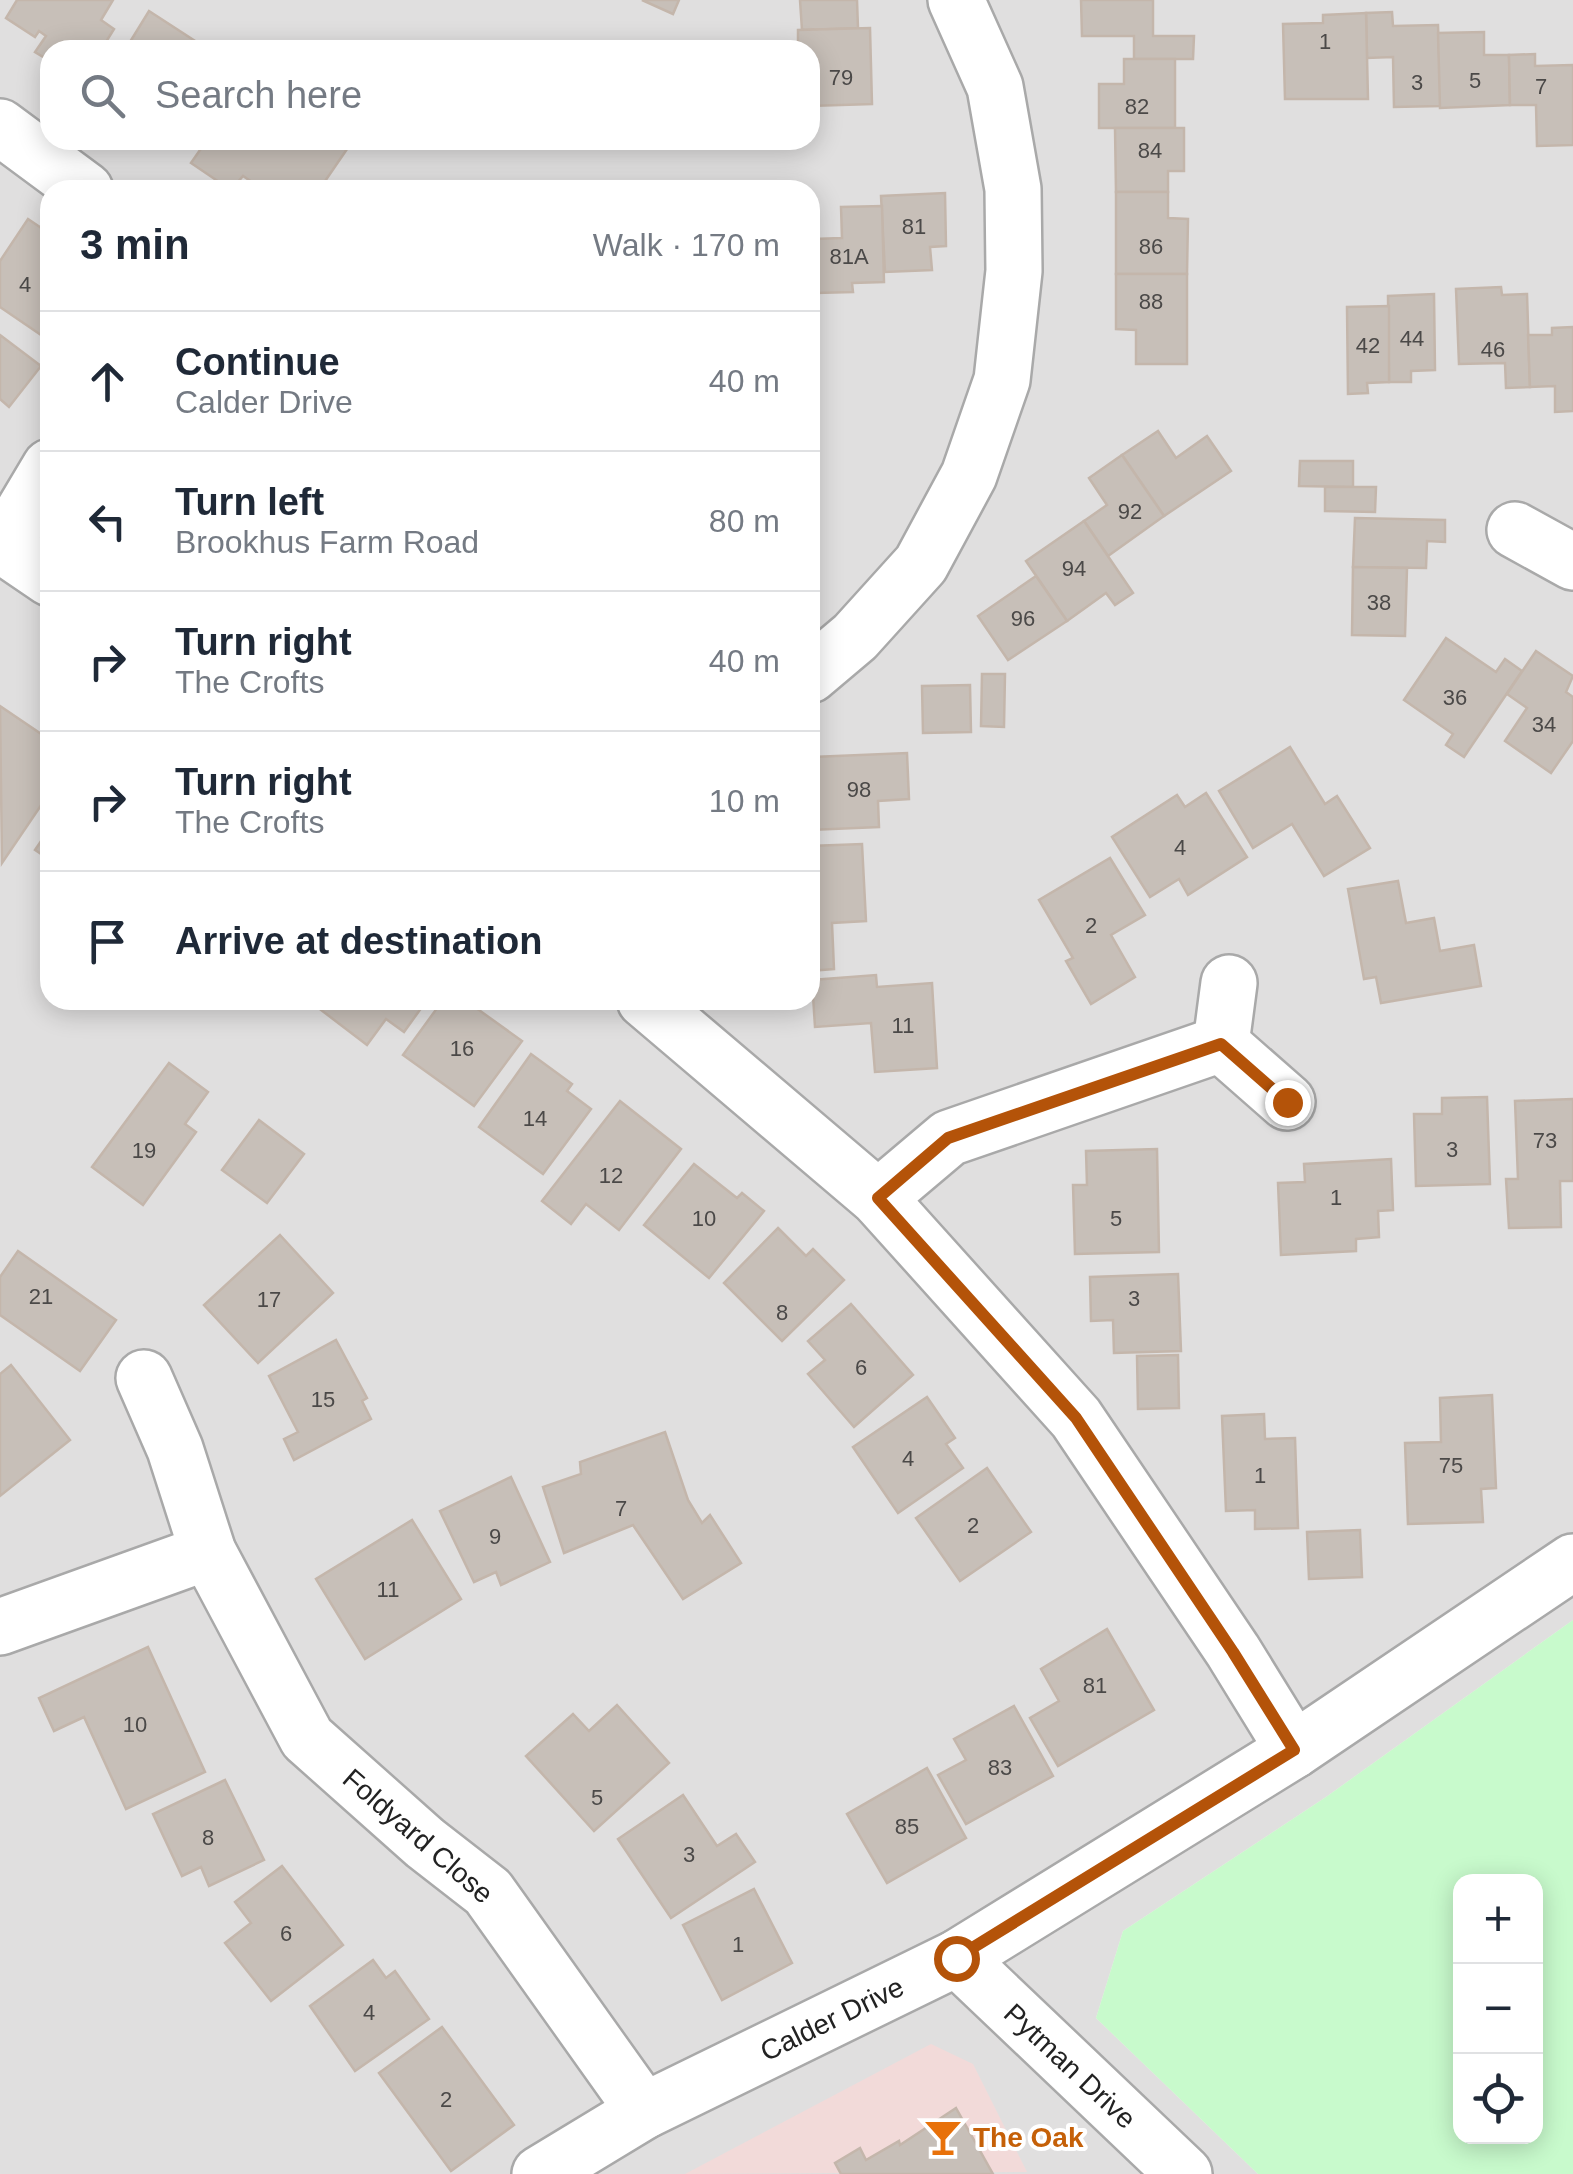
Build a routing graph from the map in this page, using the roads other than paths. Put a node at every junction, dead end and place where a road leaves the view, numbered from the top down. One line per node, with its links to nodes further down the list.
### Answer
1 (956, 0): 9 (street)
2 (0, 127): 3 (street)
3 (72, 180)
4 (40, 484): 6 (street)
5 (1515, 530): 7 (street)
6 (2, 545): 8 (street)
7 (1573, 562)
8 (40, 571)
9 (820, 667)
10 (1229, 983): 12 (street)
11 (656, 1010): 14 (street)
12 (1221, 1044): 13 (street); 14 (street)
13 (1287, 1102)
14 (878, 1198): 19 (street)
15 (144, 1378): 16 (street, Foldyard Close)
16 (208, 1552): 18 (street); 21 (street, Foldyard Close)
17 (1573, 1562): 19 (street, Calder Drive)
18 (0, 1627)
19 (1294, 1750): 20 (street, Calder Drive)
20 (956, 1958): 21 (street, Calder Drive); 23 (street, Pytman Drive)
21 (644, 2111): 22 (street, Calder Drive)
22 (540, 2174)
23 (1184, 2174)

